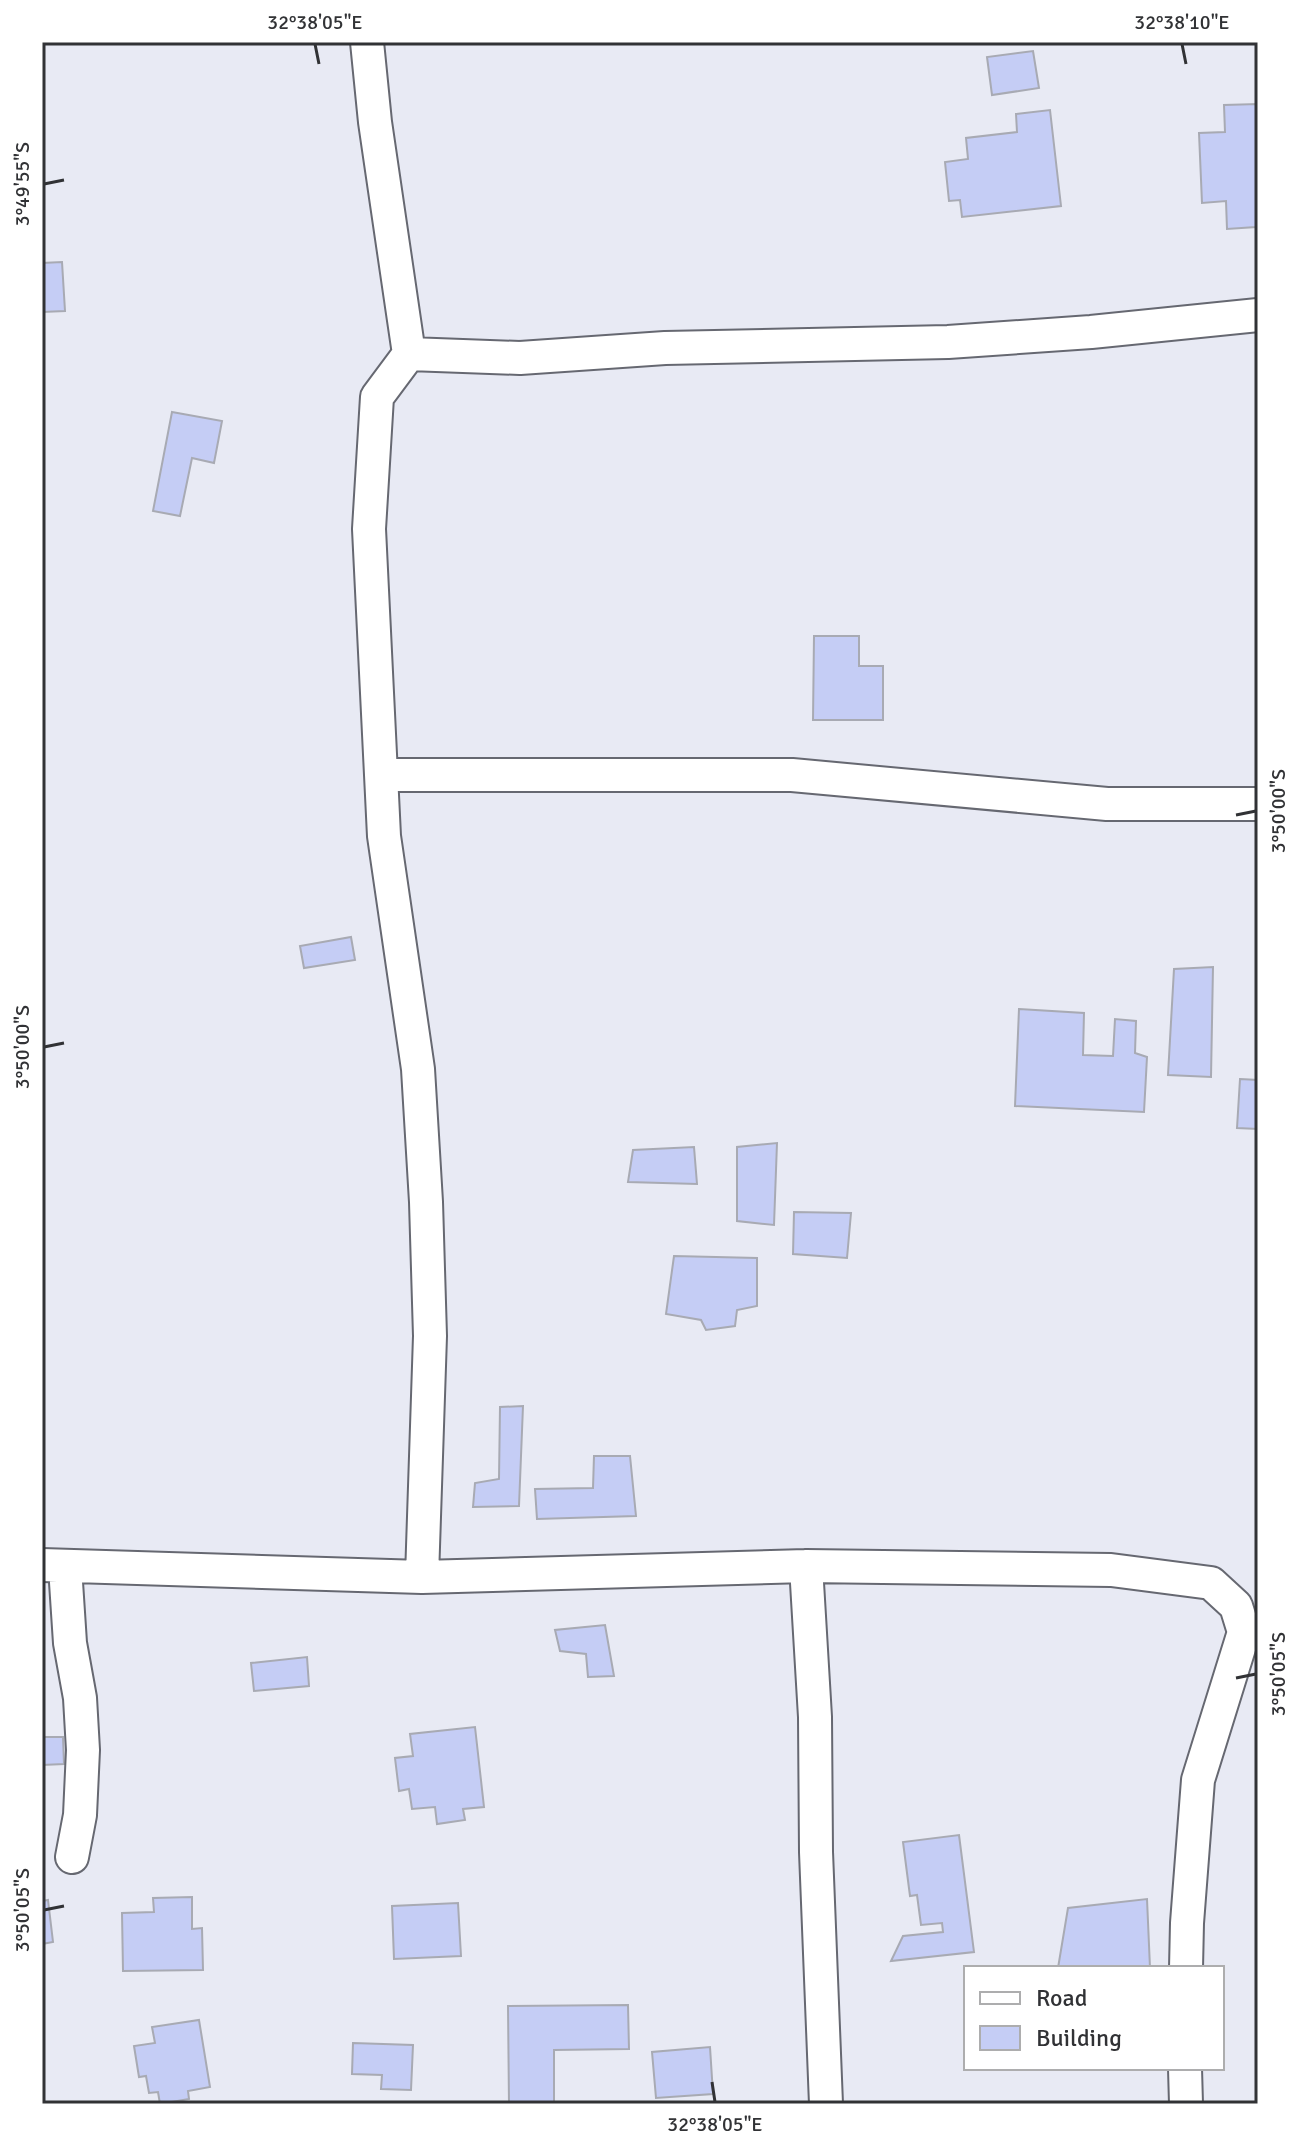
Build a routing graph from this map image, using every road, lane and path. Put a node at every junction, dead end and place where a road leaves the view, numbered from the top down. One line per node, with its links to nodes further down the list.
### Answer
1 (367, 42): 3 (street)
2 (1258, 315): 3 (street)
3 (409, 354): 4 (street)
4 (382, 775): 5 (street); 8 (street)
5 (1258, 804)
6 (53, 1566): 8 (street); 10 (street)
7 (806, 1566): 8 (street); 9 (street); 13 (street)
8 (422, 1577)
9 (1251, 1632): 11 (street)
10 (72, 1857)
11 (1186, 1966)
12 (1185, 2070): 14 (street)
13 (826, 2104)
14 (1186, 2104)

